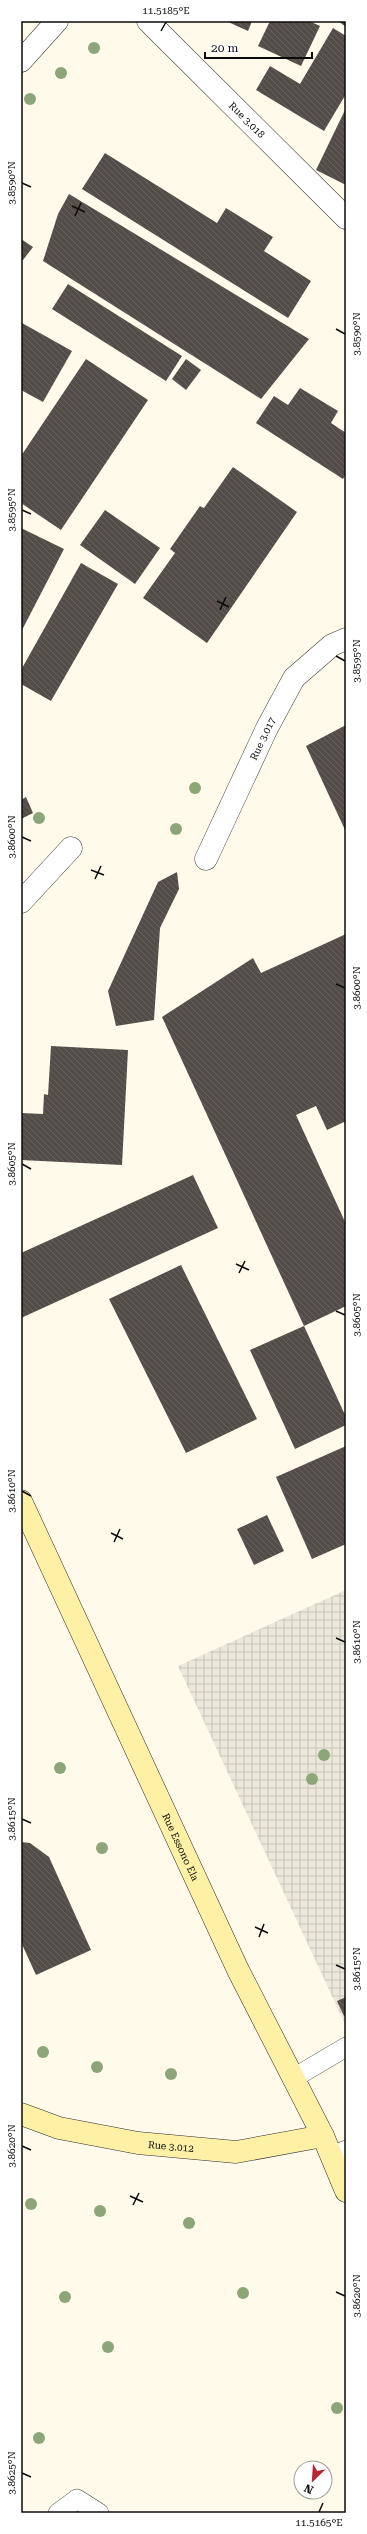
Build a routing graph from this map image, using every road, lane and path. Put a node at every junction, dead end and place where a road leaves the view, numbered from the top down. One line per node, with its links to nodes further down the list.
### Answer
1 (57, 21): 3 (street)
2 (148, 21): 4 (street, Rue 3.018)
3 (21, 61)
4 (346, 218)
5 (346, 639): 7 (street, Rue 3.017)
6 (71, 848): 8 (street)
7 (206, 859)
8 (21, 902)
9 (21, 1501): 11 (main road, Rue Essono Ela)
10 (346, 2047): 11 (lane)
11 (292, 2079): 13 (main road, Rue Essono Ela)
12 (21, 2114): 13 (main road, Rue 3.012)
13 (323, 2136): 14 (main road, Rue Essono Ela)
14 (339, 2153): 15 (main road, Rue Essono Ela)
15 (346, 2191)
16 (58, 2513): 17 (lane)
17 (99, 2513)

